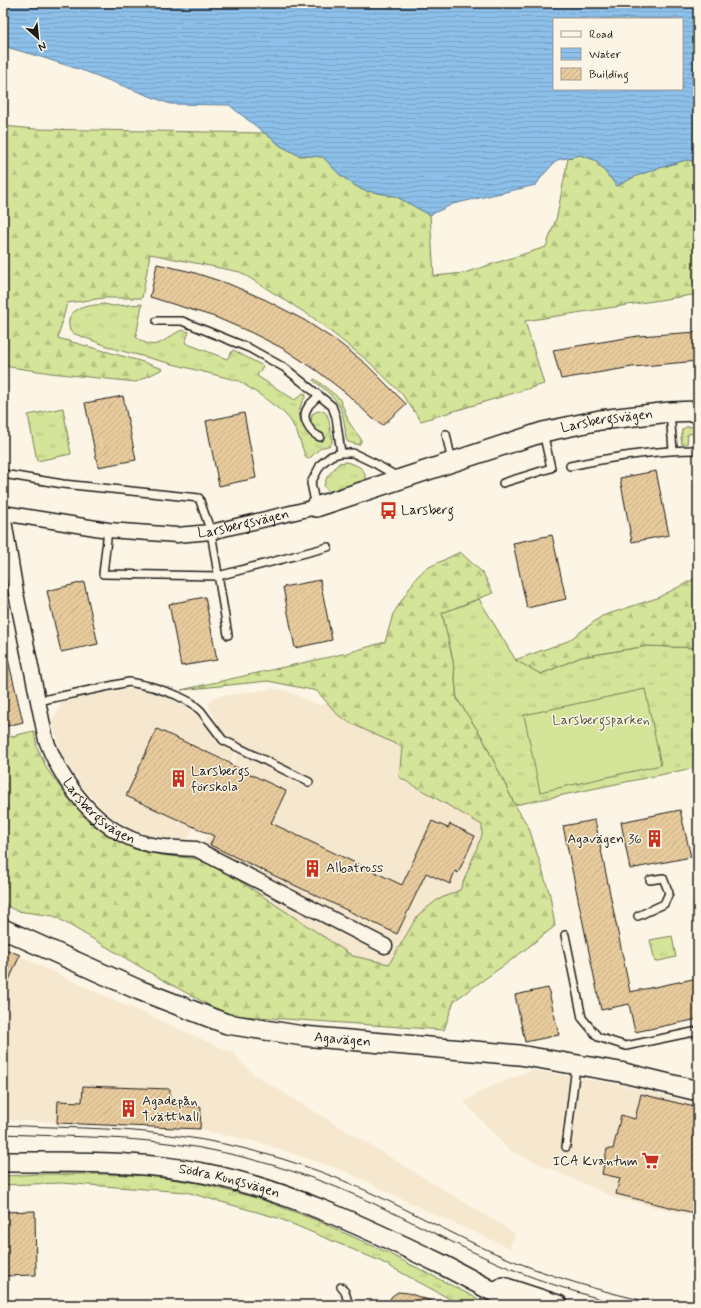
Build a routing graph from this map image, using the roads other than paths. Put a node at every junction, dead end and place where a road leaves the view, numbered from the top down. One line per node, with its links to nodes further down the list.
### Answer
1 (157, 321): 2 (lane)
2 (319, 395): 7 (lane); 10 (lane)
3 (698, 411): 4 (street, Larsbergsvägen)
4 (670, 412): 5 (street, Larsbergsvägen); 8 (lane, Larsbergsvägen)
5 (543, 432): 11 (street, Larsbergsvägen); 15 (lane, Larsbergsvägen)
6 (446, 434): 11 (lane)
7 (320, 437)
8 (673, 450): 9 (lane); 12 (lane)
9 (698, 450)
10 (341, 453): 14 (lane); 16 (lane)
11 (452, 462): 14 (street, Larsbergsvägen)
12 (570, 466)
13 (3, 474): 19 (lane)
14 (402, 479): 16 (street, Larsbergsvägen)
15 (503, 483)
16 (316, 507): 19 (street, Larsbergsvägen)
17 (3, 514): 18 (street, Larsbergsvägen); 23 (street, Larsbergsvägen)
18 (108, 530): 19 (street, Larsbergsvägen); 21 (lane)
19 (211, 532): 21 (lane)
20 (328, 547): 21 (lane)
21 (218, 576): 22 (lane)
22 (228, 635)
23 (38, 701): 24 (lane); 29 (street, Larsbergsvägen)
24 (309, 782)
25 (650, 880): 26 (lane)
26 (638, 916)
27 (3, 929): 31 (street, Agavägen)
28 (565, 935): 30 (lane)
29 (385, 946)
30 (698, 1031)
31 (576, 1064): 32 (street, Agavägen); 33 (lane)
32 (698, 1091)
33 (566, 1147)
34 (3, 1162): 35 (street, Södra Kungsvägen)
35 (442, 1264): 38 (street, Södra Kungsvägen); 39 (street, Södra Kungsvägen)
36 (341, 1287): 37 (lane)
37 (349, 1305)
38 (519, 1305)
39 (558, 1305)

